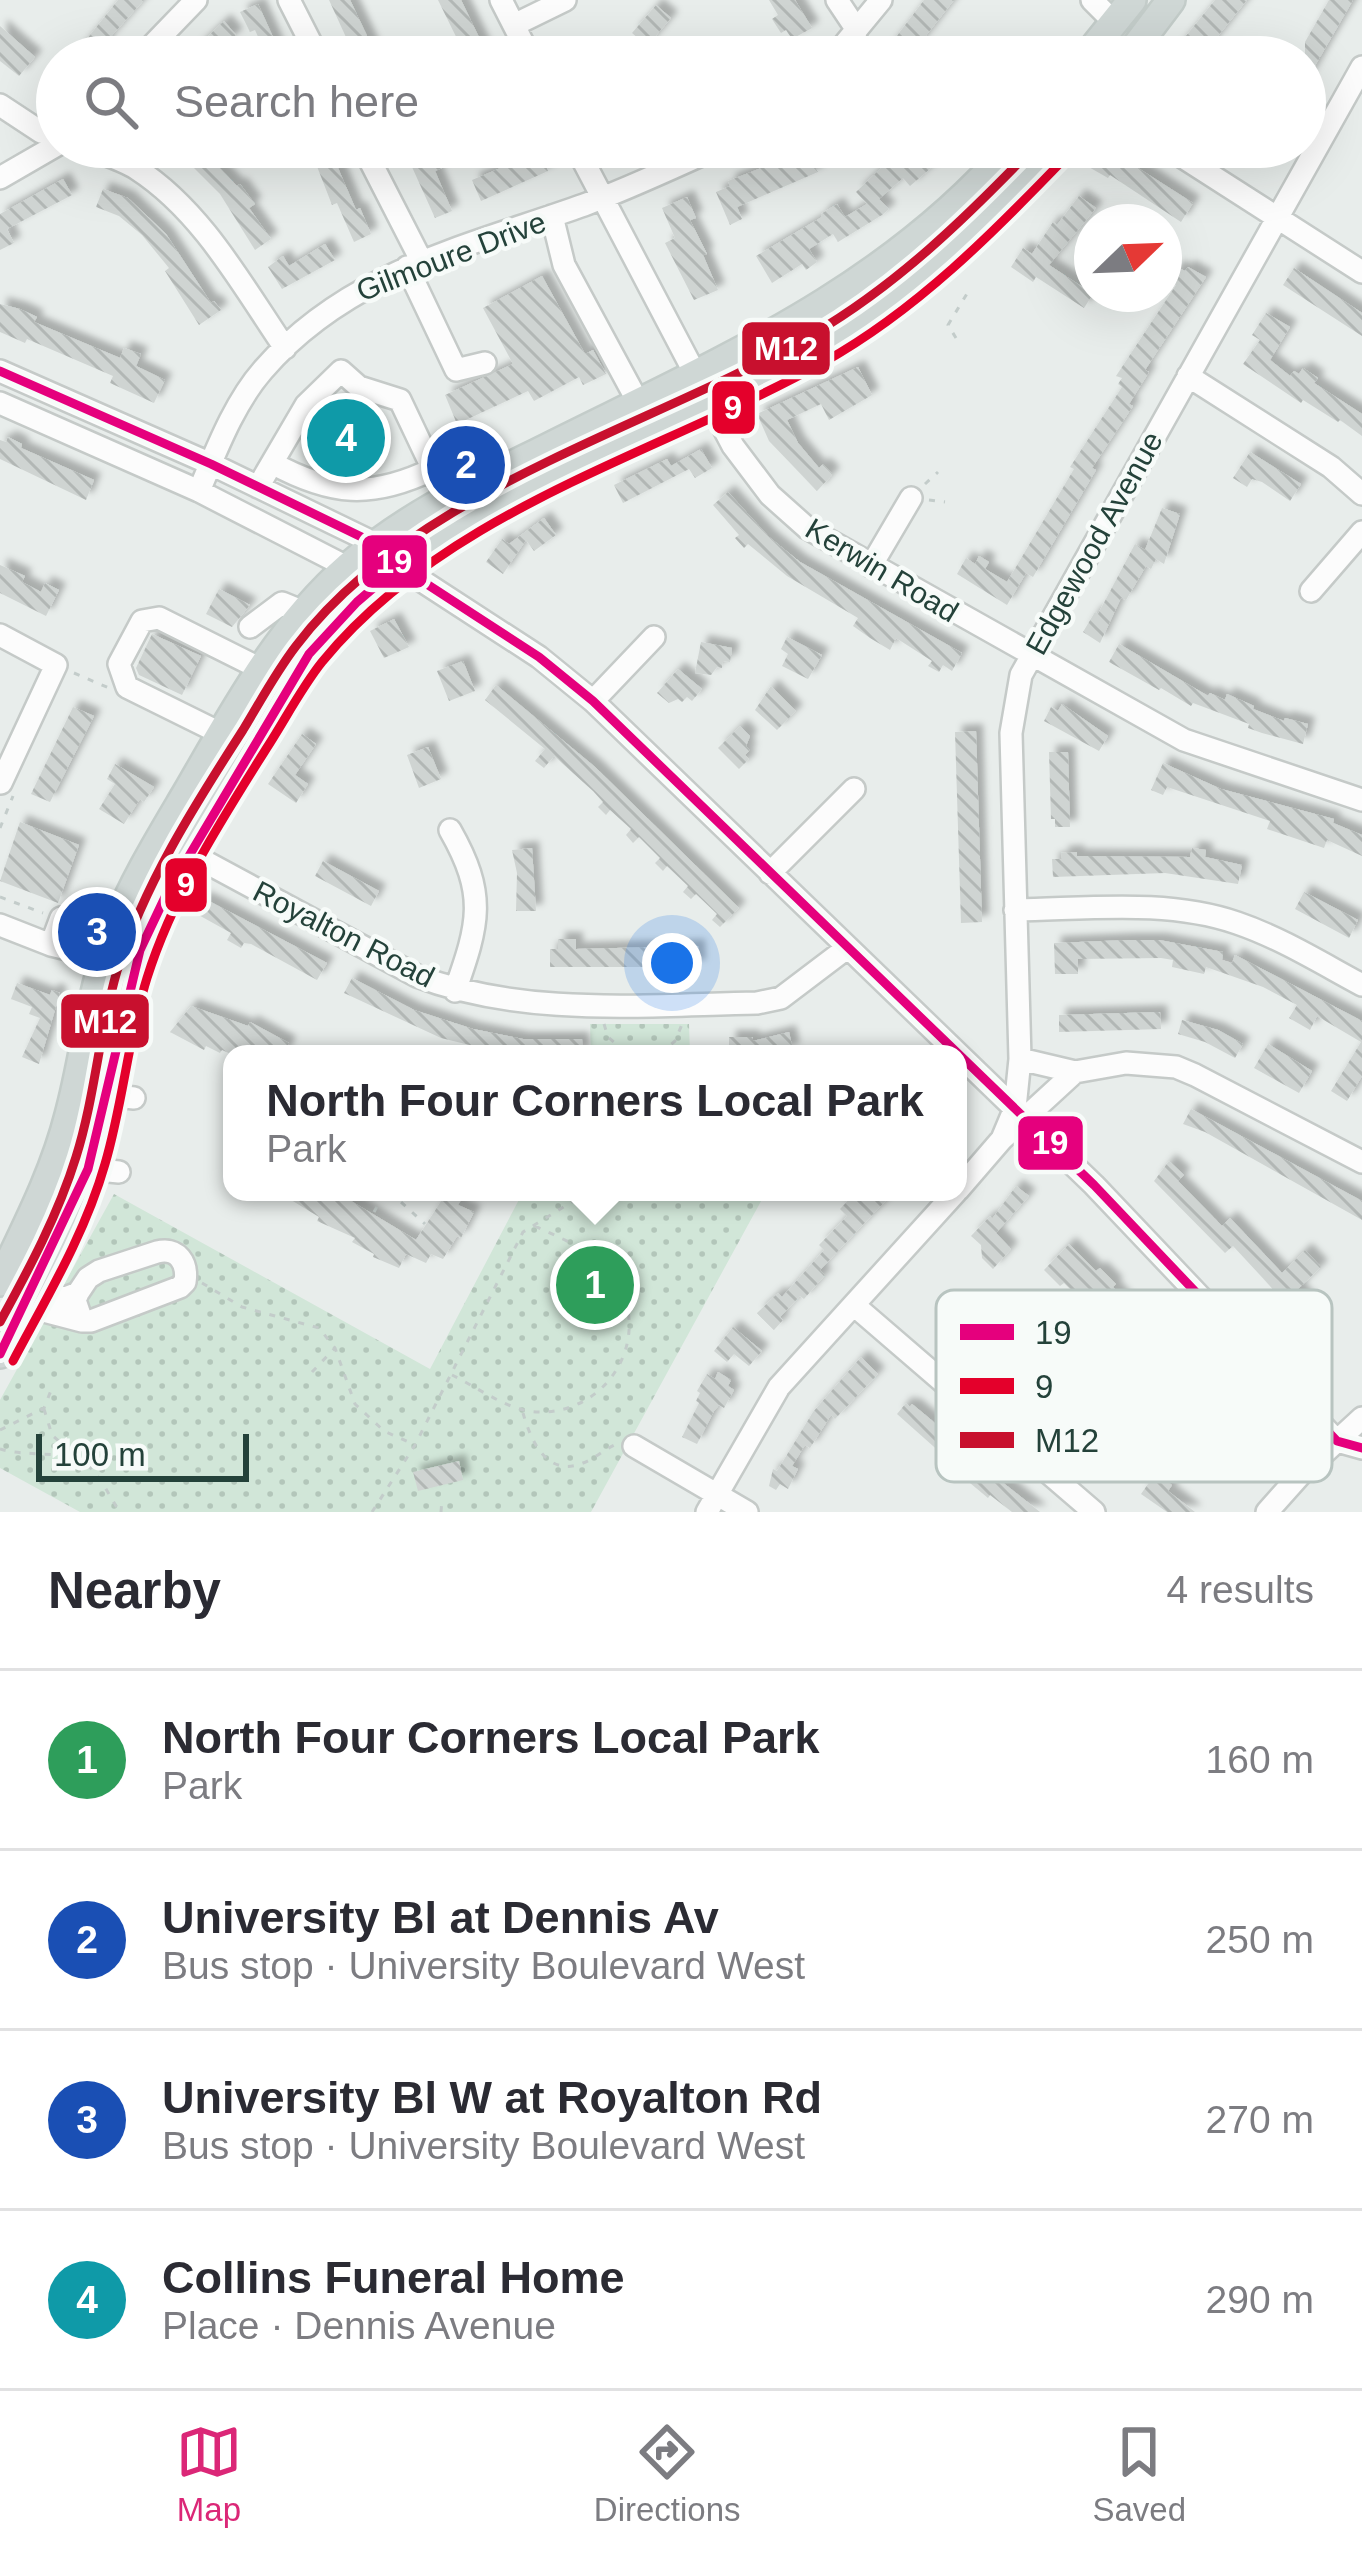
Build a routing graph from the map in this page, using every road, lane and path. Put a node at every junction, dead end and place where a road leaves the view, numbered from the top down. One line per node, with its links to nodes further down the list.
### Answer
1 (196, 0): 12 (street)
2 (289, 0): 13 (street)
3 (502, 0): 10 (street)
4 (566, 0): 10 (street)
5 (837, 0): 11 (street)
6 (881, 0): 11 (street)
7 (1092, 0): 9 (street)
8 (1172, 0): 17 (main road)
9 (1123, 11): 16 (main road)
10 (514, 25): 14 (street)
11 (857, 30): 15 (street)
12 (161, 36)
13 (307, 36)
14 (520, 36)
15 (852, 36)
16 (1102, 36)
17 (1144, 36)
18 (1361, 72): 21 (street, Edgewood Avenue)
19 (0, 105): 20 (street)
20 (36, 128)
21 (1326, 134)
22 (36, 157): 31 (street)
23 (135, 168): 39 (street)
24 (372, 168): 35 (street)
25 (586, 168): 32 (street, Kerwin Road)
26 (670, 168): 32 (street, Gilmoure Drive)
27 (991, 168): 42 (main road)
28 (1034, 168): 45 (main road)
29 (1201, 168): 34 (street)
30 (1307, 168): 34 (street, Edgewood Avenue)
31 (0, 178)
32 (602, 198): 33 (street, Gilmoure Drive); 42 (street, Kerwin Road)
33 (552, 216): 35 (street, Gilmoure Drive); 44 (street)
34 (1279, 218): 36 (street); 43 (street, Edgewood Avenue)
35 (415, 265): 39 (street, Gilmoure Drive); 40 (street)
36 (1362, 272)
37 (971, 287): 38 (path)
38 (956, 338)
39 (285, 348): 48 (street, Gilmoure Drive)
40 (485, 363)
41 (0, 370): 48 (street)
42 (695, 373): 44 (main road); 45 (street, Kerwin Road)
43 (1188, 376): 53 (street); 66 (street, Edgewood Avenue)
44 (638, 402): 55 (main road)
45 (710, 402): 58 (main road); 59 (street, Kerwin Road)
46 (0, 403): 52 (street)
47 (272, 463): 49 (street); 49 (street); 51 (street)
48 (211, 464): 51 (street); 52 (street, Gilmoure Drive)
49 (433, 469): 55 (street)
50 (938, 472): 54 (path)
51 (258, 487): 57 (street)
52 (199, 491): 60 (street)
53 (1362, 494)
54 (911, 498): 59 (street)
55 (447, 499): 57 (main road)
56 (1362, 532): 61 (street)
57 (376, 544): 58 (street); 60 (main road)
58 (399, 566): 60 (street); 70 (street); 76 (main road)
59 (871, 566): 66 (street, Kerwin Road)
60 (347, 567): 62 (main road)
61 (1311, 591)
62 (304, 612): 63 (street); 68 (main road)
63 (250, 626)
64 (0, 635): 67 (street)
65 (653, 638): 70 (street)
66 (1030, 656): 74 (street, Kerwin Road); 79 (street, Edgewood Avenue)
67 (56, 665): 69 (path); 72 (street)
68 (261, 669): 71 (main road); 71 (street)
69 (106, 687)
70 (593, 701): 77 (street)
71 (222, 734): 84 (main road)
72 (1, 783)
73 (854, 789): 77 (street)
74 (1362, 800)
75 (450, 830): 86 (street)
76 (189, 853): 86 (street, Royalton Road); 96 (main road)
77 (770, 873): 83 (street)
78 (0, 897): 80 (path)
79 (1015, 910): 85 (street); 93 (street, Edgewood Avenue)
80 (57, 918): 82 (street)
81 (0, 925): 82 (street)
82 (51, 945): 84 (street)
83 (847, 948): 88 (street, Royalton Road); 92 (street)
84 (105, 958): 87 (main road)
85 (1362, 985)
86 (455, 991): 88 (street, Royalton Road)
87 (94, 996): 96 (main road); 110 (main road)
88 (682, 1004): 91 (path)
89 (603, 1022): 90 (path)
90 (617, 1045)
91 (668, 1045)
92 (949, 1045)
93 (1020, 1059): 95 (street); 97 (street, Edgewood Avenue)
94 (967, 1062): 97 (street)
95 (1075, 1072): 97 (street); 98 (street)
96 (120, 1096): 99 (main road)
97 (1021, 1113): 101 (street); 112 (street)
98 (1358, 1152)
99 (88, 1169): 100 (street); 109 (main road)
100 (118, 1172)
101 (967, 1179)
102 (382, 1201): 106 (path)
103 (398, 1201): 107 (path)
104 (576, 1201): 108 (path)
105 (948, 1201): 114 (street)
106 (374, 1212)
107 (425, 1224)
108 (532, 1225): 120 (path); 124 (path)
109 (40, 1275): 113 (street); 115 (main road)
110 (0, 1282)
111 (215, 1289): 117 (path)
112 (1192, 1290)
113 (79, 1293): 116 (street); 116 (street)
114 (855, 1306): 121 (street); 138 (street)
115 (21, 1313): 116 (street); 118 (main road)
116 (82, 1321)
117 (335, 1348): 119 (path); 129 (path)
118 (0, 1354)
119 (312, 1372)
120 (450, 1374): 124 (path); 129 (path)
121 (936, 1376)
122 (52, 1388): 123 (path)
123 (44, 1408): 126 (path); 134 (path)
124 (522, 1409): 130 (path)
125 (1362, 1418): 128 (street)
126 (0, 1430)
127 (1332, 1436): 128 (street)
128 (1337, 1441): 131 (street); 132 (street)
129 (415, 1444): 140 (path)
130 (634, 1446): 138 (street)
131 (1332, 1446)
132 (1362, 1448)
133 (0, 1449): 134 (path)
134 (77, 1457): 139 (path)
135 (1059, 1482): 143 (street)
136 (1297, 1482): 144 (street)
137 (442, 1499): 141 (path)
138 (711, 1503): 142 (street)
139 (121, 1512)
140 (372, 1512)
141 (441, 1512)
142 (747, 1512)
143 (1094, 1512)
144 (1267, 1512)

